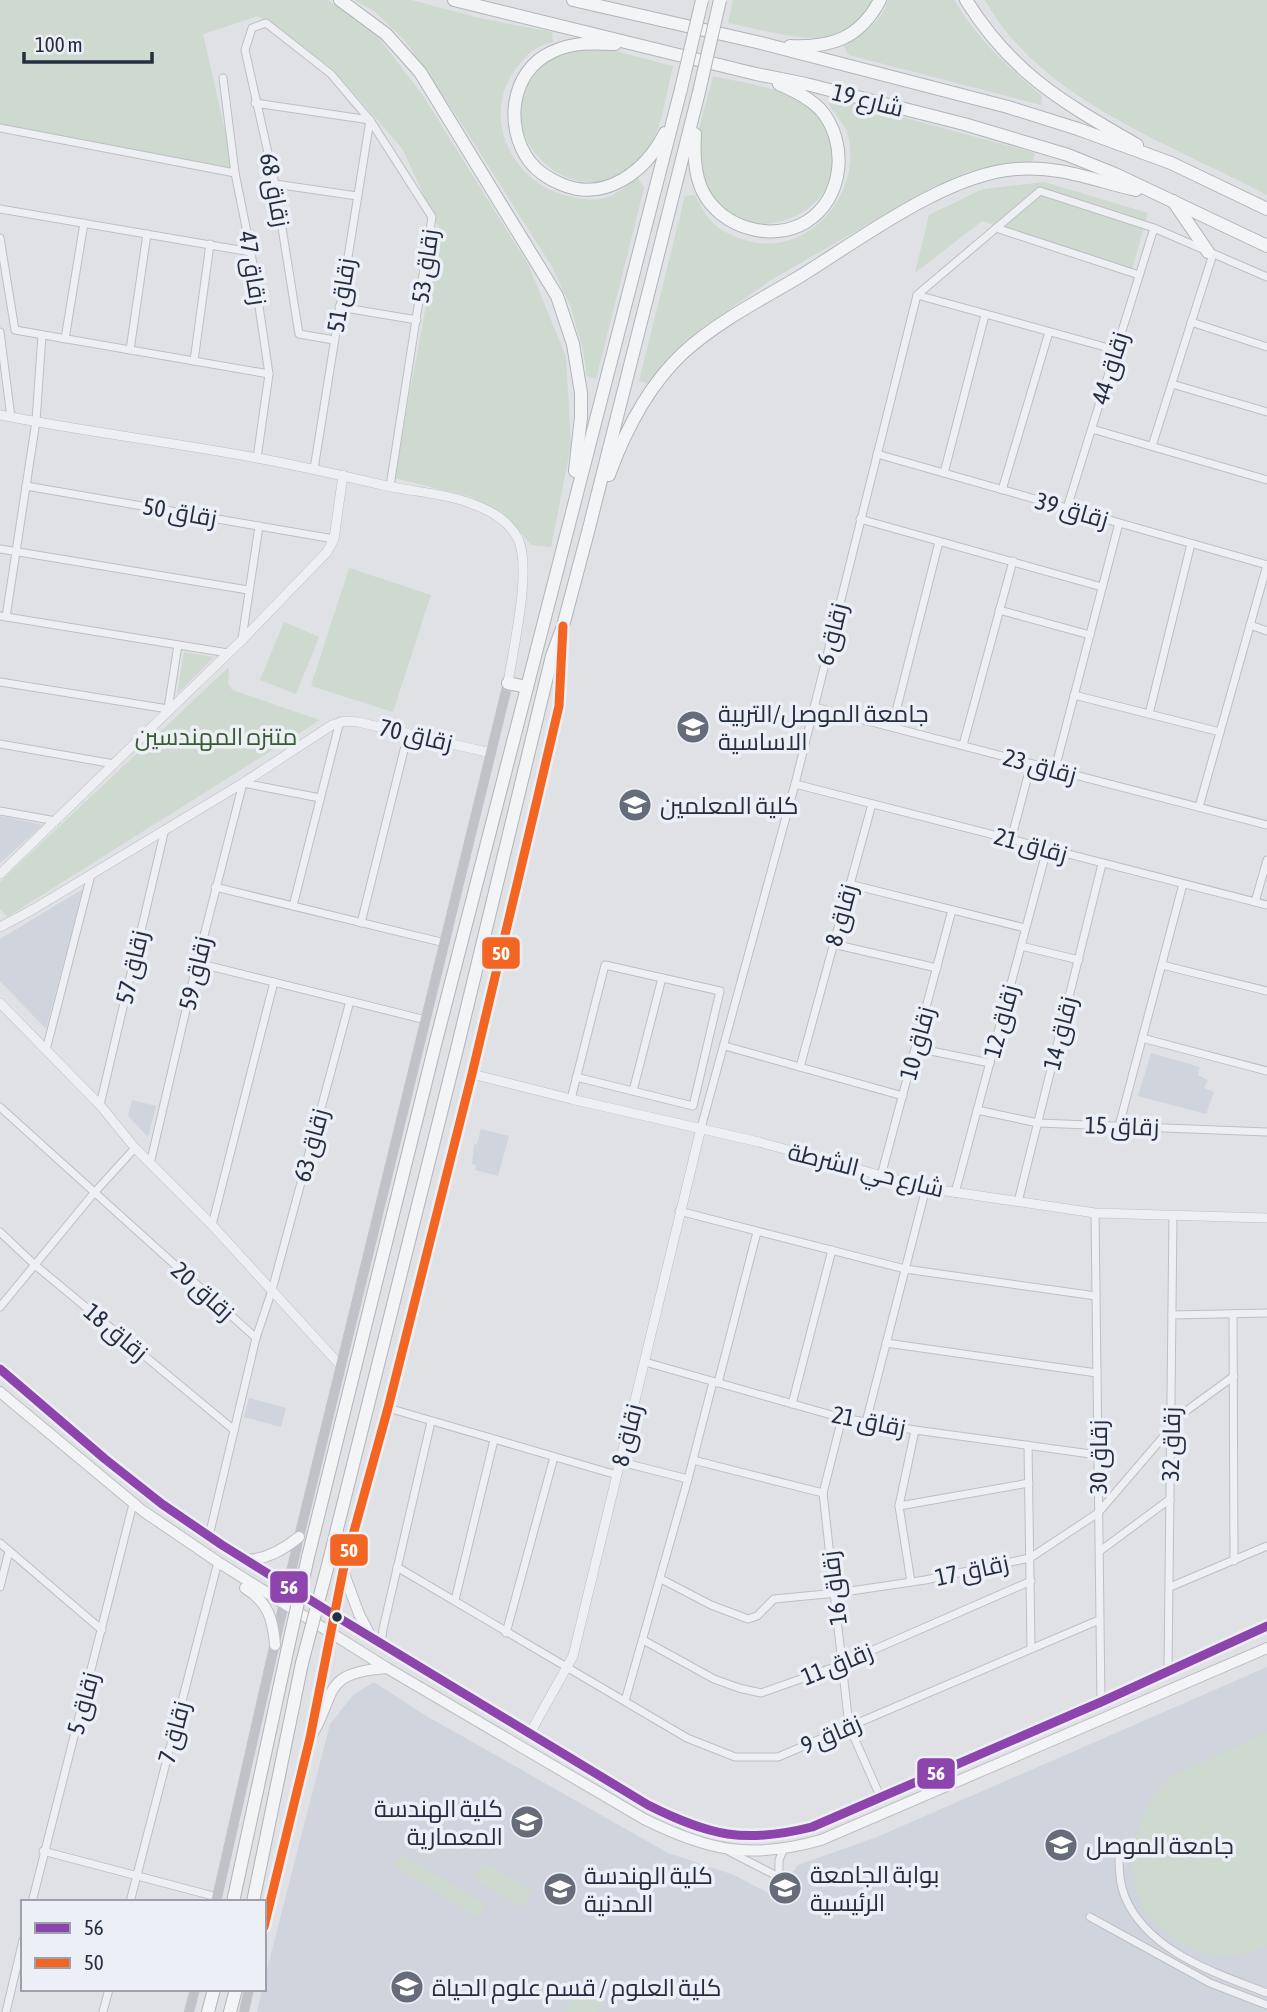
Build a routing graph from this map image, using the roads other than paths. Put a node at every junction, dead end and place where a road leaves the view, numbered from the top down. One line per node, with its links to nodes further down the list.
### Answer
1 (341, 0): 75 (highway)
2 (454, 0): 12 (highway, شارع 19)
3 (573, 0): 9 (highway, شارع 19)
4 (608, 0): 9 (highway)
5 (702, 0): 17 (highway, bridge)
6 (720, 0): 15 (highway, bridge)
7 (880, 0): 11 (highway)
8 (966, 0): 20 (highway)
9 (645, 16): 11 (highway, شارع 19)
10 (266, 23): 16 (street, زقاق 68); 18 (street, زقاق 53)
11 (761, 43): 20 (highway, شارع 19)
12 (640, 46): 13 (highway, شارع 19); 17 (highway)
13 (756, 74): 15 (highway); 23 (highway, شارع 19)
14 (223, 78): 21 (street, زقاق 47)
15 (698, 98): 74 (highway)
16 (256, 103): 18 (street); 22 (street, زقاق 68)
17 (676, 107): 75 (highway)
18 (370, 120): 24 (street, زقاق 51); 42 (street, زقاق 53)
19 (0, 128): 21 (street)
20 (1171, 163): 27 (highway, شارع 19)
21 (235, 173): 35 (street, زقاق 47)
22 (275, 184): 24 (street); 48 (street, زقاق 68)
23 (1159, 195): 25 (highway, شارع 19); 74 (highway)
24 (357, 196): 40 (street, زقاق 51)
25 (1173, 201): 34 (highway, شارع 19); 36 (highway)
26 (0, 209): 28 (street)
27 (1267, 209)
28 (84, 223): 31 (street); 47 (street)
29 (996, 228): 30 (street); 37 (street); 39 (street)
30 (1154, 228): 36 (street); 37 (street, زقاق 44)
31 (147, 234): 33 (street); 50 (street)
32 (0, 238): 46 (street)
33 (210, 244): 35 (street); 52 (street)
34 (1267, 246)
35 (251, 251): 53 (street, زقاق 47)
36 (1210, 253): 38 (street); 43 (street)
37 (1139, 275): 51 (street, زقاق 44)
38 (1267, 277)
39 (917, 295): 41 (street); 61 (street, زقاق 6)
40 (339, 307): 42 (street); 48 (street, زقاق 51)
41 (985, 315): 45 (street); 64 (street)
42 (416, 320): 68 (street, زقاق 53)
43 (1191, 322): 49 (street); 54 (street)
44 (0, 332): 57 (street)
45 (1049, 332): 51 (street); 69 (street)
46 (42, 335): 47 (street); 58 (street)
47 (65, 339): 50 (street)
48 (334, 340): 63 (street, زقاق 51)
49 (1267, 347)
50 (130, 350): 52 (street)
51 (1116, 350): 59 (street, زقاق 44)
52 (194, 361): 53 (street)
53 (269, 374): 62 (street, زقاق 47)
54 (1172, 384): 55 (street); 60 (street)
55 (1267, 412)
56 (0, 415): 57 (street)
57 (11, 417): 58 (street)
58 (36, 421): 62 (street); 67 (street)
59 (1092, 429): 60 (street); 70 (street, زقاق 44)
60 (1152, 446): 66 (street)
61 (877, 454): 64 (street, زقاق 39); 71 (street, زقاق 6)
62 (257, 458): 63 (street)
63 (314, 469): 65 (street)
64 (944, 473): 69 (street, زقاق 39)
65 (343, 475): 68 (street); 76 (street)
66 (1267, 480)
67 (26, 486): 73 (street, زقاق 50); 80 (street)
68 (390, 486): 95 (street)
69 (1002, 489): 70 (street, زقاق 39)
70 (1067, 508): 72 (street, زقاق 39)
71 (860, 519): 77 (street); 98 (street, زقاق 6)
72 (1119, 523): 78 (street, زقاق 39); 83 (street)
73 (259, 526): 76 (street, زقاق 50); 84 (street)
74 (589, 528): 88 (highway)
75 (566, 530): 96 (highway)
76 (334, 539): 91 (street)
77 (939, 542): 81 (street); 102 (street)
78 (1191, 544): 82 (street, زقاق 39); 100 (street)
79 (0, 549): 80 (street)
80 (16, 551): 84 (street); 86 (street)
81 (1013, 561): 83 (street); 85 (street)
82 (1267, 565): 87 (street)
83 (1102, 587): 90 (street)
84 (248, 590): 91 (street)
85 (999, 610): 90 (street); 106 (street)
86 (3, 616): 92 (street)
87 (1250, 625): 89 (street); 103 (street)
88 (563, 626): 156 (main road); 276 (highway, bridge)
89 (1267, 631)
90 (1090, 635): 97 (street)
91 (242, 640): 93 (street)
92 (178, 645): 93 (street); 99 (street)
93 (228, 653): 99 (street)
94 (0, 682): 99 (street)
95 (508, 683): 96 (highway); 107 (main road)
96 (527, 687): 275 (highway, bridge)
97 (1074, 695): 100 (street); 110 (street)
98 (814, 707): 102 (street, زقاق 23); 112 (street, زقاق 6)
99 (169, 709): 109 (street)
100 (1149, 714): 103 (street)
101 (340, 721): 104 (street, زقاق 70); 111 (street); 113 (street)
102 (892, 727): 106 (street, زقاق 23)
103 (1220, 732): 115 (street)
104 (408, 734): 107 (street, زقاق 70); 133 (street)
105 (0, 744): 109 (street)
106 (962, 745): 108 (street, زقاق 23)
107 (491, 753): 136 (main road)
108 (1031, 764): 110 (street, زقاق 23); 120 (street)
109 (114, 765): 117 (street)
110 (1055, 769): 115 (street, زقاق 23)
111 (243, 783): 113 (street); 119 (street); 128 (street, زقاق 59)
112 (795, 784): 114 (street, زقاق 21); 150 (street, زقاق 6)
113 (320, 798): 131 (street)
114 (872, 804): 120 (street, زقاق 21); 126 (street, زقاق 8)
115 (1199, 807): 118 (street, زقاق 23)
116 (0, 811): 117 (street)
117 (56, 821): 124 (street)
118 (1267, 825)
119 (165, 830): 125 (street); 161 (street, زقاق 57)
120 (1011, 839): 121 (street, زقاق 21)
121 (1046, 849): 123 (street, زقاق 21); 135 (street, زقاق 12)
122 (1267, 860): 129 (street)
123 (1102, 864): 127 (street, زقاق 21); 139 (street, زقاق 14)
124 (0, 874)
125 (92, 875): 134 (street); 152 (street)
126 (849, 884): 132 (street); 137 (street, زقاق 8)
127 (1183, 884): 129 (street, زقاق 21); 141 (street)
128 (215, 887): 131 (street); 140 (street, زقاق 59)
129 (1255, 902): 130 (street, زقاق 21)
130 (1267, 905)
131 (293, 906): 133 (street)
132 (952, 910): 135 (street); 142 (street, زقاق 10)
133 (361, 923): 136 (street)
134 (0, 927)
135 (1026, 928): 138 (street, زقاق 12)
136 (444, 943): 148 (main road)
137 (833, 944): 142 (street); 154 (street, زقاق 8)
138 (1021, 946): 139 (street); 153 (street, زقاق 12)
139 (1079, 960): 164 (street, زقاق 14)
140 (197, 963): 144 (street); 169 (street, زقاق 59)
141 (1162, 965): 145 (street); 149 (street)
142 (937, 968): 151 (street, زقاق 10)
143 (662, 978): 157 (street); 158 (street); 158 (street)
144 (274, 982): 146 (street); 179 (street)
145 (1267, 991)
146 (349, 1001): 148 (street); 185 (street, زقاق 63)
147 (0, 1004): 152 (street)
148 (426, 1020): 194 (main road)
149 (1143, 1038): 155 (street); 165 (street)
150 (724, 1046): 154 (street); 166 (street, زقاق 6)
151 (916, 1048): 153 (street); 159 (street, زقاق 10)
152 (46, 1050): 161 (street)
153 (990, 1063): 163 (street, زقاق 12)
154 (800, 1067): 159 (street)
155 (1267, 1071)
156 (472, 1074): 160 (street, شارع حي الشرطة); 201 (main road)
157 (576, 1077): 158 (street); 160 (street)
158 (634, 1091)
159 (903, 1096): 170 (street, زقاق 10)
160 (571, 1099): 166 (street, شارع حي الشرطة)
161 (100, 1105): 168 (street)
162 (0, 1107): 173 (street, زقاق 20)
163 (977, 1110): 164 (street, زقاق 15); 172 (street, زقاق 12)
164 (1038, 1123): 165 (street, زقاق 15); 174 (street, زقاق 14)
165 (1119, 1126): 167 (street, زقاق 15)
166 (701, 1128): 170 (street, شارع حي الشرطة); 175 (street, زقاق 8)
167 (1267, 1132)
168 (135, 1148): 169 (street); 173 (street)
169 (150, 1164): 179 (street)
170 (881, 1176): 171 (street, شارع حي الشرطة)
171 (926, 1188): 172 (street, شارع حي الشرطة); 184 (street)
172 (956, 1193): 174 (street, شارع حي الشرطة)
173 (94, 1194): 183 (street); 191 (street, زقاق 20)
174 (1018, 1202): 176 (street, شارع حي الشرطة)
175 (680, 1211): 181 (street); 193 (street, زقاق 8)
176 (1095, 1213): 177 (street, شارع حي الشرطة); 186 (street, زقاق 30)
177 (1173, 1215): 178 (street, شارع حي الشرطة); 190 (street, زقاق 32)
178 (1267, 1218)
179 (212, 1225): 185 (street)
180 (0, 1232): 183 (street, زقاق 18)
181 (757, 1232): 182 (street); 198 (street)
182 (832, 1250): 184 (street); 200 (street)
183 (35, 1265): 187 (street); 206 (street, زقاق 18)
184 (905, 1269): 186 (street); 192 (street)
185 (272, 1290): 191 (street, زقاق 63); 194 (street)
186 (1096, 1296): 196 (street, زقاق 30)
187 (0, 1307)
188 (1267, 1313): 189 (street)
189 (1233, 1314): 190 (street); 197 (street)
190 (1172, 1315): 205 (street, زقاق 32)
191 (256, 1338): 206 (street, زقاق 20)
192 (886, 1343): 196 (street); 204 (street)
193 (645, 1362): 198 (street, زقاق 21); 213 (street, زقاق 8)
194 (340, 1365): 223 (main road)
195 (0, 1369): 222 (main road)
196 (1097, 1373): 210 (street, زقاق 30)
197 (1234, 1376): 205 (street, زقاق 17); 230 (street)
198 (715, 1382): 200 (street, زقاق 21); 212 (street)
199 (0, 1392): 219 (main road)
200 (792, 1404): 202 (street, زقاق 21)
201 (388, 1408): 203 (street); 233 (main road)
202 (842, 1418): 204 (street, زقاق 21); 217 (street, زقاق 16)
203 (431, 1422): 208 (street); 232 (street)
204 (866, 1422): 207 (street, زقاق 21)
205 (1171, 1425): 218 (street, زقاق 32); 221 (street, زقاق 17)
206 (234, 1430): 222 (street, زقاق 20)
207 (915, 1430): 209 (street, زقاق 21); 220 (street)
208 (494, 1440): 211 (street); 241 (street)
209 (1028, 1445): 210 (street, زقاق 21); 216 (street)
210 (1098, 1455): 221 (street, زقاق 30)
211 (554, 1457): 214 (street); 248 (street)
212 (693, 1460): 215 (street); 217 (street)
213 (621, 1462): 214 (street, زقاق 8); 215 (street)
214 (617, 1475): 257 (street, زقاق 8)
215 (688, 1479): 234 (street)
216 (1028, 1483): 220 (street); 228 (street)
217 (823, 1493): 240 (street, زقاق 16)
218 (1170, 1499): 227 (street); 239 (street, زقاق 32)
219 (133, 1504): 231 (main road); 246 (street, زقاق 5)
220 (900, 1506): 236 (street)
221 (1098, 1513): 227 (street, زقاق 30); 228 (street, زقاق 17)
222 (209, 1536): 229 (main road)
223 (299, 1537): 229 (main road); 238 (main road)
224 (0, 1543): 226 (street)
225 (1267, 1546): 230 (street)
226 (9, 1550): 237 (street); 246 (street)
227 (1100, 1551): 244 (street, زقاق 30)
228 (1030, 1558): 235 (street); 236 (street, زقاق 17)
229 (245, 1560): 238 (main road)
230 (1234, 1561): 239 (street)
231 (218, 1562): 242 (main road); 252 (main road); 271 (street, زقاق 7)
232 (397, 1567): 241 (street, زقاق 9); 251 (street)
233 (343, 1571): 243 (main road); 249 (main road)
234 (661, 1579): 240 (street, زقاق 17); 250 (street)
235 (1031, 1581): 253 (street); 255 (street, زقاق 11)
236 (911, 1582): 240 (street, زقاق 17)
237 (0, 1587)
238 (288, 1587): 242 (main road); 243 (main road)
239 (1170, 1587): 258 (street, زقاق 32)
240 (834, 1593): 255 (street, زقاق 16)
241 (455, 1600): 248 (street, زقاق 9)
242 (284, 1604): 247 (main road); 252 (main road)
243 (334, 1615): 247 (main road); 249 (main road)
244 (1099, 1620): 253 (street, زقاق 9); 260 (street, زقاق 30)
245 (1267, 1626): 258 (main road)
246 (102, 1630): 269 (street, زقاق 5)
247 (330, 1633): 256 (main road); 265 (main road)
248 (506, 1633): 257 (street, زقاق 9)
249 (371, 1637): 251 (main road)
250 (643, 1640): 255 (street, زقاق 11); 259 (street)
251 (382, 1644): 263 (main road)
252 (275, 1645): 272 (main road)
253 (1031, 1647): 262 (street, زقاق 9)
254 (1267, 1648): 264 (main road)
255 (843, 1664): 262 (street, زقاق 16)
256 (387, 1668): 265 (main road); 268 (main road)
257 (566, 1668): 259 (street, زقاق 9); 263 (street, زقاق 8)
258 (1168, 1672): 260 (main road)
259 (625, 1701): 262 (street, زقاق 9)
260 (1101, 1702): 261 (main road)
261 (1058, 1721): 264 (main road); 266 (main road)
262 (849, 1726): 266 (street, زقاق 16)
263 (530, 1733): 266 (main road)
264 (1064, 1736): 267 (main road)
265 (310, 1738): 278 (main road)
266 (880, 1796)
267 (784, 1848): 268 (main road); 268 (street)
268 (726, 1850)
269 (43, 1851): 271 (street); 273 (street, زقاق 5)
270 (1119, 1859): 285 (street)
271 (136, 1876): 272 (street); 274 (street, زقاق 7)
272 (217, 1899)
273 (32, 1900)
274 (130, 1900)
275 (233, 1900)
276 (253, 1900)
277 (1090, 1917): 286 (street)
278 (266, 1919)
279 (21, 1948): 287 (street)
280 (108, 1991): 288 (street)
281 (194, 1991): 289 (main road)
282 (213, 1991): 290 (highway)
283 (235, 1991): 291 (highway)
284 (249, 1991): 292 (main road)
285 (1267, 1993)
286 (1267, 2005)
287 (6, 2012)
288 (103, 2012)
289 (189, 2012)
290 (208, 2012)
291 (230, 2012)
292 (244, 2012)

